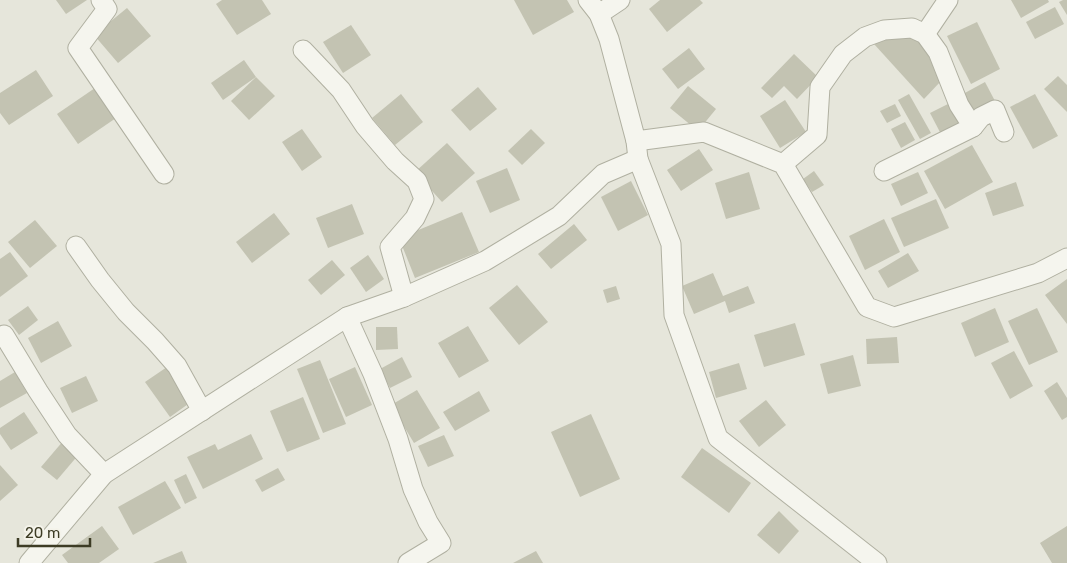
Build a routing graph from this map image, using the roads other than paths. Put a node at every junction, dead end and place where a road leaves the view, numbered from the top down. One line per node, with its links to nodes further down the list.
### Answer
1 (101, 0): 12 (street)
2 (620, 0): 4 (street)
3 (948, 0): 5 (street)
4 (594, 7): 9 (street)
5 (925, 34): 7 (street); 10 (street)
6 (303, 50): 15 (street)
7 (973, 126): 8 (street); 11 (street)
8 (1004, 132)
9 (637, 150): 10 (street); 15 (street); 22 (street)
10 (783, 164): 14 (street)
11 (884, 171)
12 (164, 174)
13 (76, 246): 18 (street)
14 (1067, 258)
15 (404, 297): 16 (street)
16 (347, 317): 18 (street); 21 (street)
17 (4, 335): 19 (street)
18 (202, 411): 19 (street)
19 (104, 474): 20 (street)
20 (29, 563)
21 (408, 563)
22 (877, 563)

